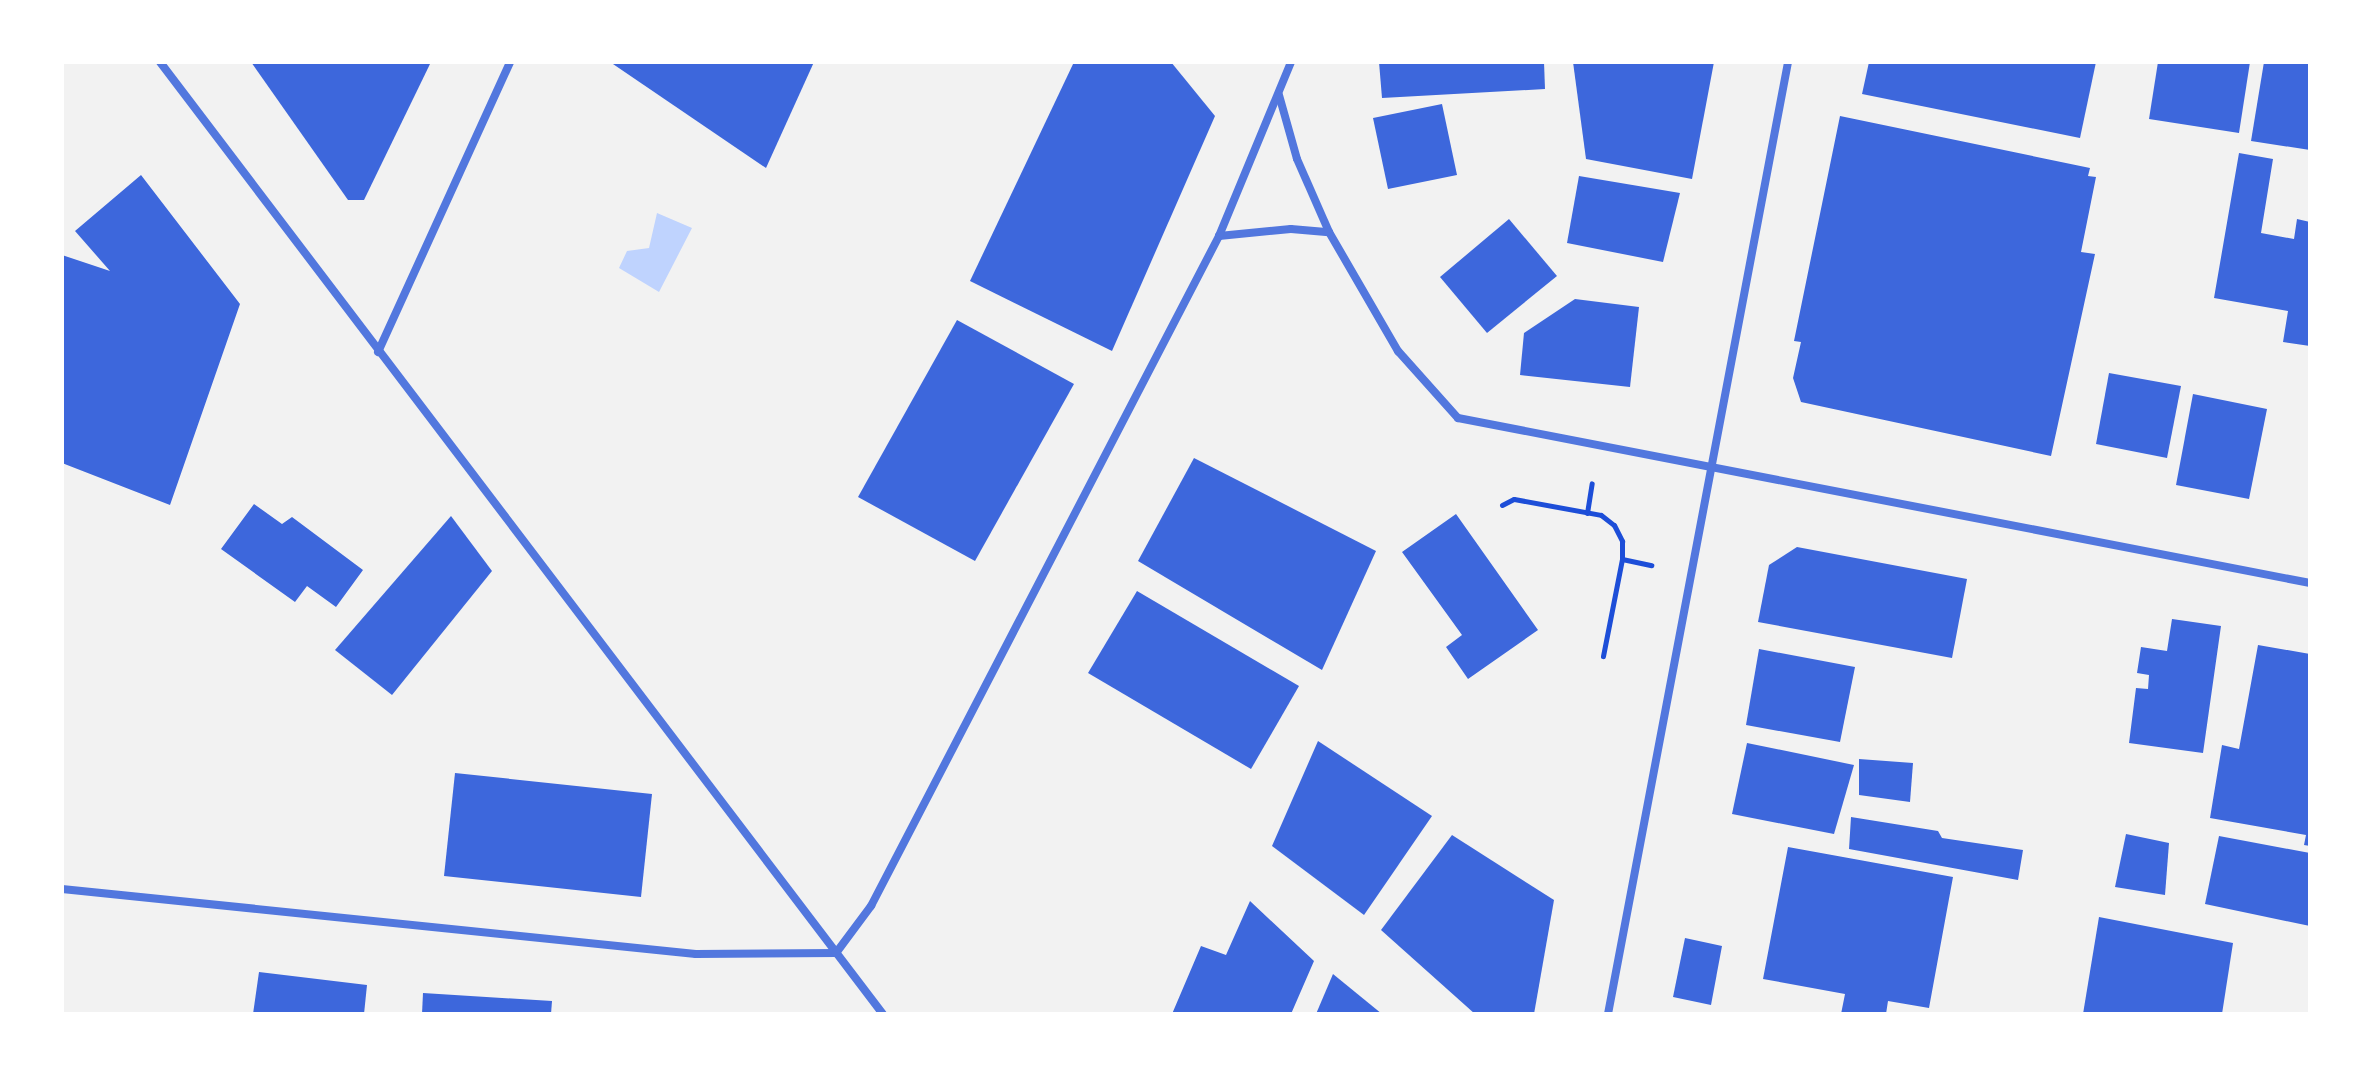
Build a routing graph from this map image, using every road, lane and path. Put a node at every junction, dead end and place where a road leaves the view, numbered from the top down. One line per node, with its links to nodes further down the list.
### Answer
1 (160, 62): 8 (street)
2 (510, 62): 8 (street)
3 (1291, 62): 5 (street)
4 (1788, 62): 9 (street)
5 (1279, 94): 6 (street); 7 (street)
6 (1329, 232): 7 (street); 9 (street)
7 (1219, 236): 18 (street)
8 (378, 352): 18 (street)
9 (1710, 467): 15 (street); 20 (street)
10 (1592, 483): 12 (path)
11 (1502, 505): 12 (path)
12 (1587, 513): 13 (path)
13 (1622, 559): 14 (path); 16 (path)
14 (1651, 565)
15 (2310, 583)
16 (1603, 656)
17 (62, 889): 18 (street)
18 (836, 953): 19 (street)
19 (883, 1014)
20 (1608, 1014)

